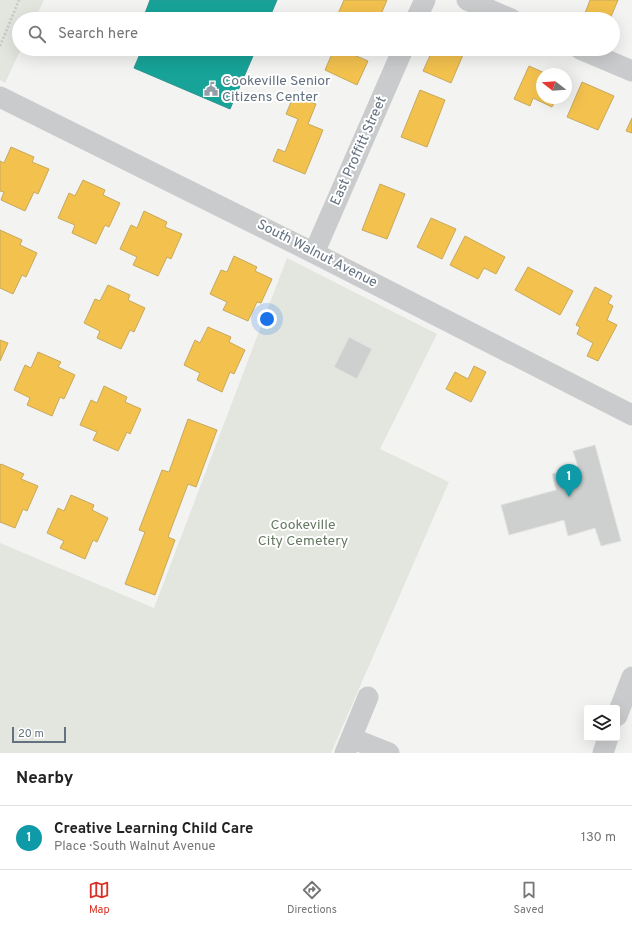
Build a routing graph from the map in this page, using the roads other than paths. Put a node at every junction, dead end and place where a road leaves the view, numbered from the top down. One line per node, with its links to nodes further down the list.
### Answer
1 (425, 0): 3 (street)
2 (467, 0): 4 (street)
3 (419, 12)
4 (495, 12)
5 (400, 56): 9 (street, East Proffitt Street)
6 (597, 56): 7 (street)
7 (632, 71)
8 (0, 97): 9 (street, South Walnut Avenue)
9 (314, 253): 10 (street, South Walnut Avenue)
10 (632, 415)
11 (632, 677): 13 (street)
12 (368, 697): 15 (street)
13 (620, 708)
14 (607, 741): 17 (street)
15 (348, 746): 16 (street)
16 (389, 753)
17 (602, 753)

